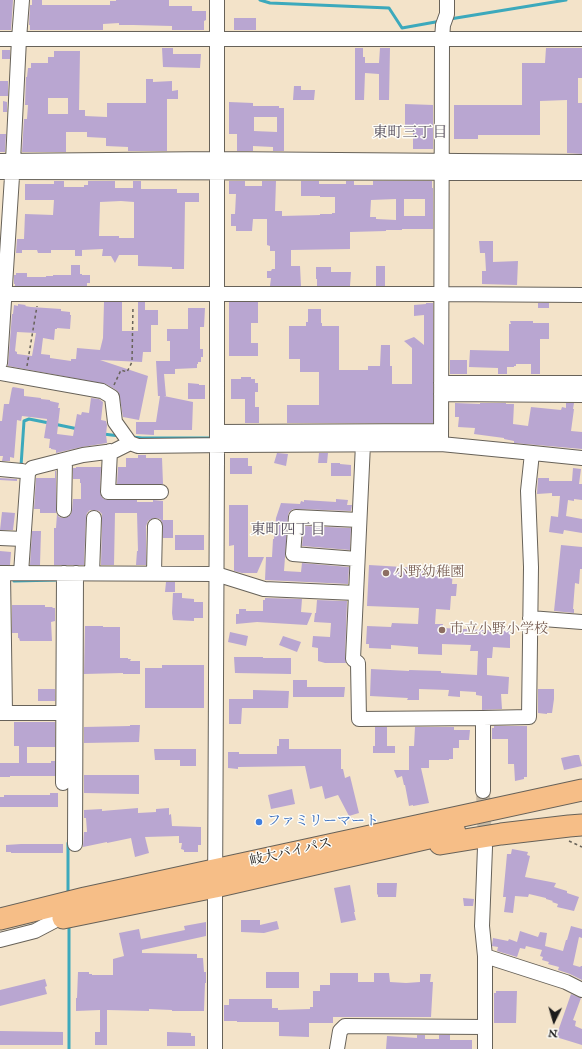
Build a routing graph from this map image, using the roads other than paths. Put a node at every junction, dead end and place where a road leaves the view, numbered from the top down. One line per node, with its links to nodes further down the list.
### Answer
1 (22, 0): 5 (street)
2 (447, 0): 7 (street)
3 (214, 1): 6 (street)
4 (0, 39): 5 (street)
5 (19, 39): 6 (street); 11 (street)
6 (218, 39): 7 (street); 10 (street)
7 (442, 39): 8 (street); 12 (street)
8 (582, 39)
9 (582, 162): 12 (street)
10 (217, 166): 11 (street); 12 (street); 15 (street)
11 (6, 167): 14 (street)
12 (442, 167): 13 (street); 16 (street)
13 (582, 173)
14 (2, 294): 15 (street); 18 (street)
15 (216, 294): 16 (street); 23 (street)
16 (441, 294): 17 (street); 21 (street)
17 (582, 295)
18 (0, 363)
19 (0, 373): 25 (street)
20 (582, 383): 21 (street)
21 (441, 389): 22 (street); 24 (street)
22 (582, 395)
23 (217, 438): 24 (street); 25 (street); 26 (street); 46 (street)
24 (441, 438): 26 (street); 28 (street)
25 (130, 443): 27 (street)
26 (363, 444): 36 (street)
27 (110, 451): 30 (street); 33 (street)
28 (532, 453): 29 (street); 48 (street)
29 (582, 458)
30 (65, 460): 32 (street); 34 (street)
31 (0, 469): 32 (street)
32 (28, 473): 39 (street)
33 (161, 492)
34 (64, 510)
35 (94, 518): 44 (street)
36 (359, 520): 40 (street); 40 (street)
37 (155, 526): 45 (street)
38 (0, 538): 39 (street)
39 (23, 539): 42 (street)
40 (357, 559): 47 (street)
41 (2, 573): 42 (street); 49 (street)
42 (21, 573): 43 (street)
43 (70, 573): 44 (street); 53 (street)
44 (92, 573): 45 (street)
45 (154, 574): 46 (street)
46 (216, 574): 47 (street); 65 (street)
47 (356, 594): 54 (street)
48 (530, 618): 50 (street); 54 (street)
49 (2, 621): 51 (street)
50 (582, 622)
51 (2, 670): 52 (street)
52 (3, 713): 53 (street)
53 (69, 713): 56 (street); 61 (street)
54 (483, 718): 57 (street)
55 (582, 779): 62 (highway)
56 (63, 783)
57 (484, 790)
58 (582, 790): 62 (highway, 岐大バイパス)
59 (582, 804): 64 (highway, 岐大バイパス)
60 (576, 831): 64 (highway)
61 (75, 844)
62 (329, 845): 65 (highway, 岐大バイパス)
63 (485, 847): 72 (street)
64 (375, 850): 65 (highway, 岐大バイパス)
65 (215, 879): 66 (highway, 岐大バイパス); 69 (highway, 岐大バイパス); 75 (street)
66 (35, 910): 67 (street); 68 (highway, 岐大バイパス)
67 (0, 911)
68 (0, 919)
69 (56, 920): 70 (highway, 岐大バイパス); 71 (street)
70 (0, 932)
71 (0, 940)
72 (484, 956): 73 (street); 74 (street)
73 (582, 990)
74 (485, 1026): 76 (street); 77 (street)
75 (216, 1049)
76 (337, 1049)
77 (484, 1049)

